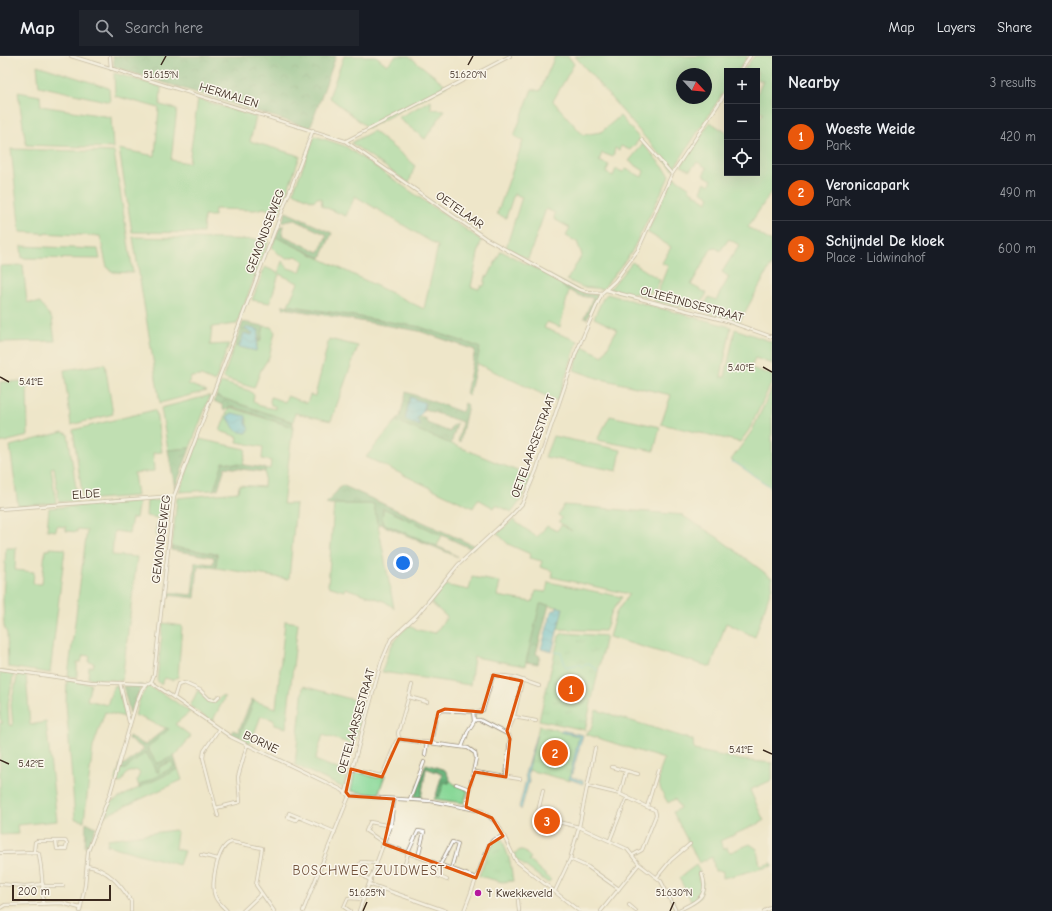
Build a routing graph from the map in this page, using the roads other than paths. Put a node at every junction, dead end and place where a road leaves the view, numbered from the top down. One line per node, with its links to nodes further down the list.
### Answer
1 (71, 56): 6 (street, HERMALEN)
2 (110, 56): 6 (street)
3 (510, 56): 10 (street)
4 (750, 56): 5 (street)
5 (742, 68)
6 (111, 69): 8 (street, HERMALEN)
7 (724, 96): 11 (street, OETELAARSESTRAAT)
8 (313, 130): 10 (street, OETELAAR); 15 (street, GEMONDSEWEG)
9 (642, 140): 11 (street)
10 (345, 142): 13 (street, OETELAAR)
11 (672, 174): 12 (street, OETELAARSESTRAAT)
12 (606, 290): 13 (street, OETELAARSESTRAAT); 14 (street, OLIEËINDSESTRAAT)
13 (602, 293): 43 (street, OETELAARSESTRAAT)
14 (772, 337)
15 (174, 496): 16 (street, ELDE); 19 (street, GEMONDSEWEG)
16 (0, 509)
17 (0, 669): 20 (street)
18 (522, 681): 23 (street); 28 (street); 29 (street)
19 (151, 682): 21 (street); 26 (street, BORNE)
20 (120, 683): 21 (street); 32 (street)
21 (146, 684): 32 (street)
22 (412, 685): 25 (street)
23 (539, 686)
24 (219, 696): 26 (street)
25 (408, 697): 27 (street); 35 (street)
26 (174, 698): 33 (street, BORNE)
27 (427, 702)
28 (473, 711): 30 (street); 36 (street)
29 (514, 717): 31 (street); 34 (street)
30 (474, 721): 34 (street); 38 (street)
31 (536, 721)
32 (129, 722): 84 (street)
33 (218, 730): 37 (street, BORNE); 62 (street)
34 (506, 733): 48 (street)
35 (399, 738): 36 (street); 43 (street)
36 (429, 742): 38 (street); 40 (street)
37 (247, 745): 54 (street, BORNE); 62 (street)
38 (462, 747): 46 (street)
39 (595, 748): 51 (street)
40 (425, 755)
41 (424, 762): 59 (street)
42 (612, 767): 45 (street)
43 (351, 769): 54 (street, OETELAARSESTRAAT)
44 (658, 770): 61 (street)
45 (626, 771): 47 (street); 55 (street)
46 (475, 772): 48 (street); 52 (street)
47 (638, 774)
48 (506, 776): 49 (street)
49 (520, 779)
50 (456, 784): 52 (street)
51 (587, 786): 55 (street); 66 (street)
52 (469, 789): 60 (street)
53 (543, 790): 66 (street)
54 (346, 792): 56 (street)
55 (620, 794): 58 (street)
56 (349, 796): 57 (street); 67 (street)
57 (394, 798): 59 (street); 65 (street)
58 (627, 798): 61 (street); 69 (street)
59 (410, 799): 60 (street)
60 (466, 807): 68 (street)
61 (647, 807): 77 (street)
62 (216, 808): 63 (street)
63 (218, 816)
64 (298, 817): 67 (street)
65 (390, 826): 71 (street); 71 (street)
66 (579, 826): 69 (street); 79 (street)
67 (335, 832): 109 (street)
68 (503, 836): 89 (street); 96 (street)
69 (610, 840): 77 (street)
70 (56, 841): 70 (street); 73 (street)
71 (384, 844): 75 (street); 81 (street)
72 (690, 844): 88 (street)
73 (34, 852): 74 (street); 93 (street)
74 (0, 853)
75 (408, 853): 78 (street); 78 (street); 85 (street)
76 (201, 855): 80 (street)
77 (633, 855): 82 (street)
78 (418, 857): 83 (street)
79 (570, 859): 95 (street); 96 (street)
80 (218, 860): 97 (street); 106 (street)
81 (377, 864): 91 (street); 91 (street)
82 (639, 864): 88 (street); 95 (street)
83 (440, 865): 86 (street); 86 (street); 90 (street)
84 (86, 866): 104 (street); 105 (street)
85 (413, 868)
86 (452, 869): 89 (street)
87 (702, 874): 118 (street)
88 (657, 877): 118 (street)
89 (476, 878): 113 (street)
90 (447, 880)
91 (370, 882): 98 (street); 112 (street)
92 (0, 884): 93 (street)
93 (43, 885): 94 (street); 100 (street)
94 (63, 886)
95 (619, 889): 116 (street)
96 (556, 891): 115 (street)
97 (261, 894): 107 (street); 108 (street)
98 (364, 899): 110 (street); 111 (street)
99 (518, 900): 114 (street)
100 (43, 904): 103 (street); 104 (street)
101 (629, 905): 117 (street)
102 (772, 907): 119 (street)
103 (0, 908)
104 (80, 909)
105 (130, 911)
106 (227, 911)
107 (243, 911)
108 (274, 911)
109 (303, 911)
110 (350, 911)
111 (360, 911)
112 (446, 911)
113 (464, 911)
114 (519, 911)
115 (579, 911)
116 (601, 911)
117 (636, 911)
118 (676, 911)
119 (764, 911)

